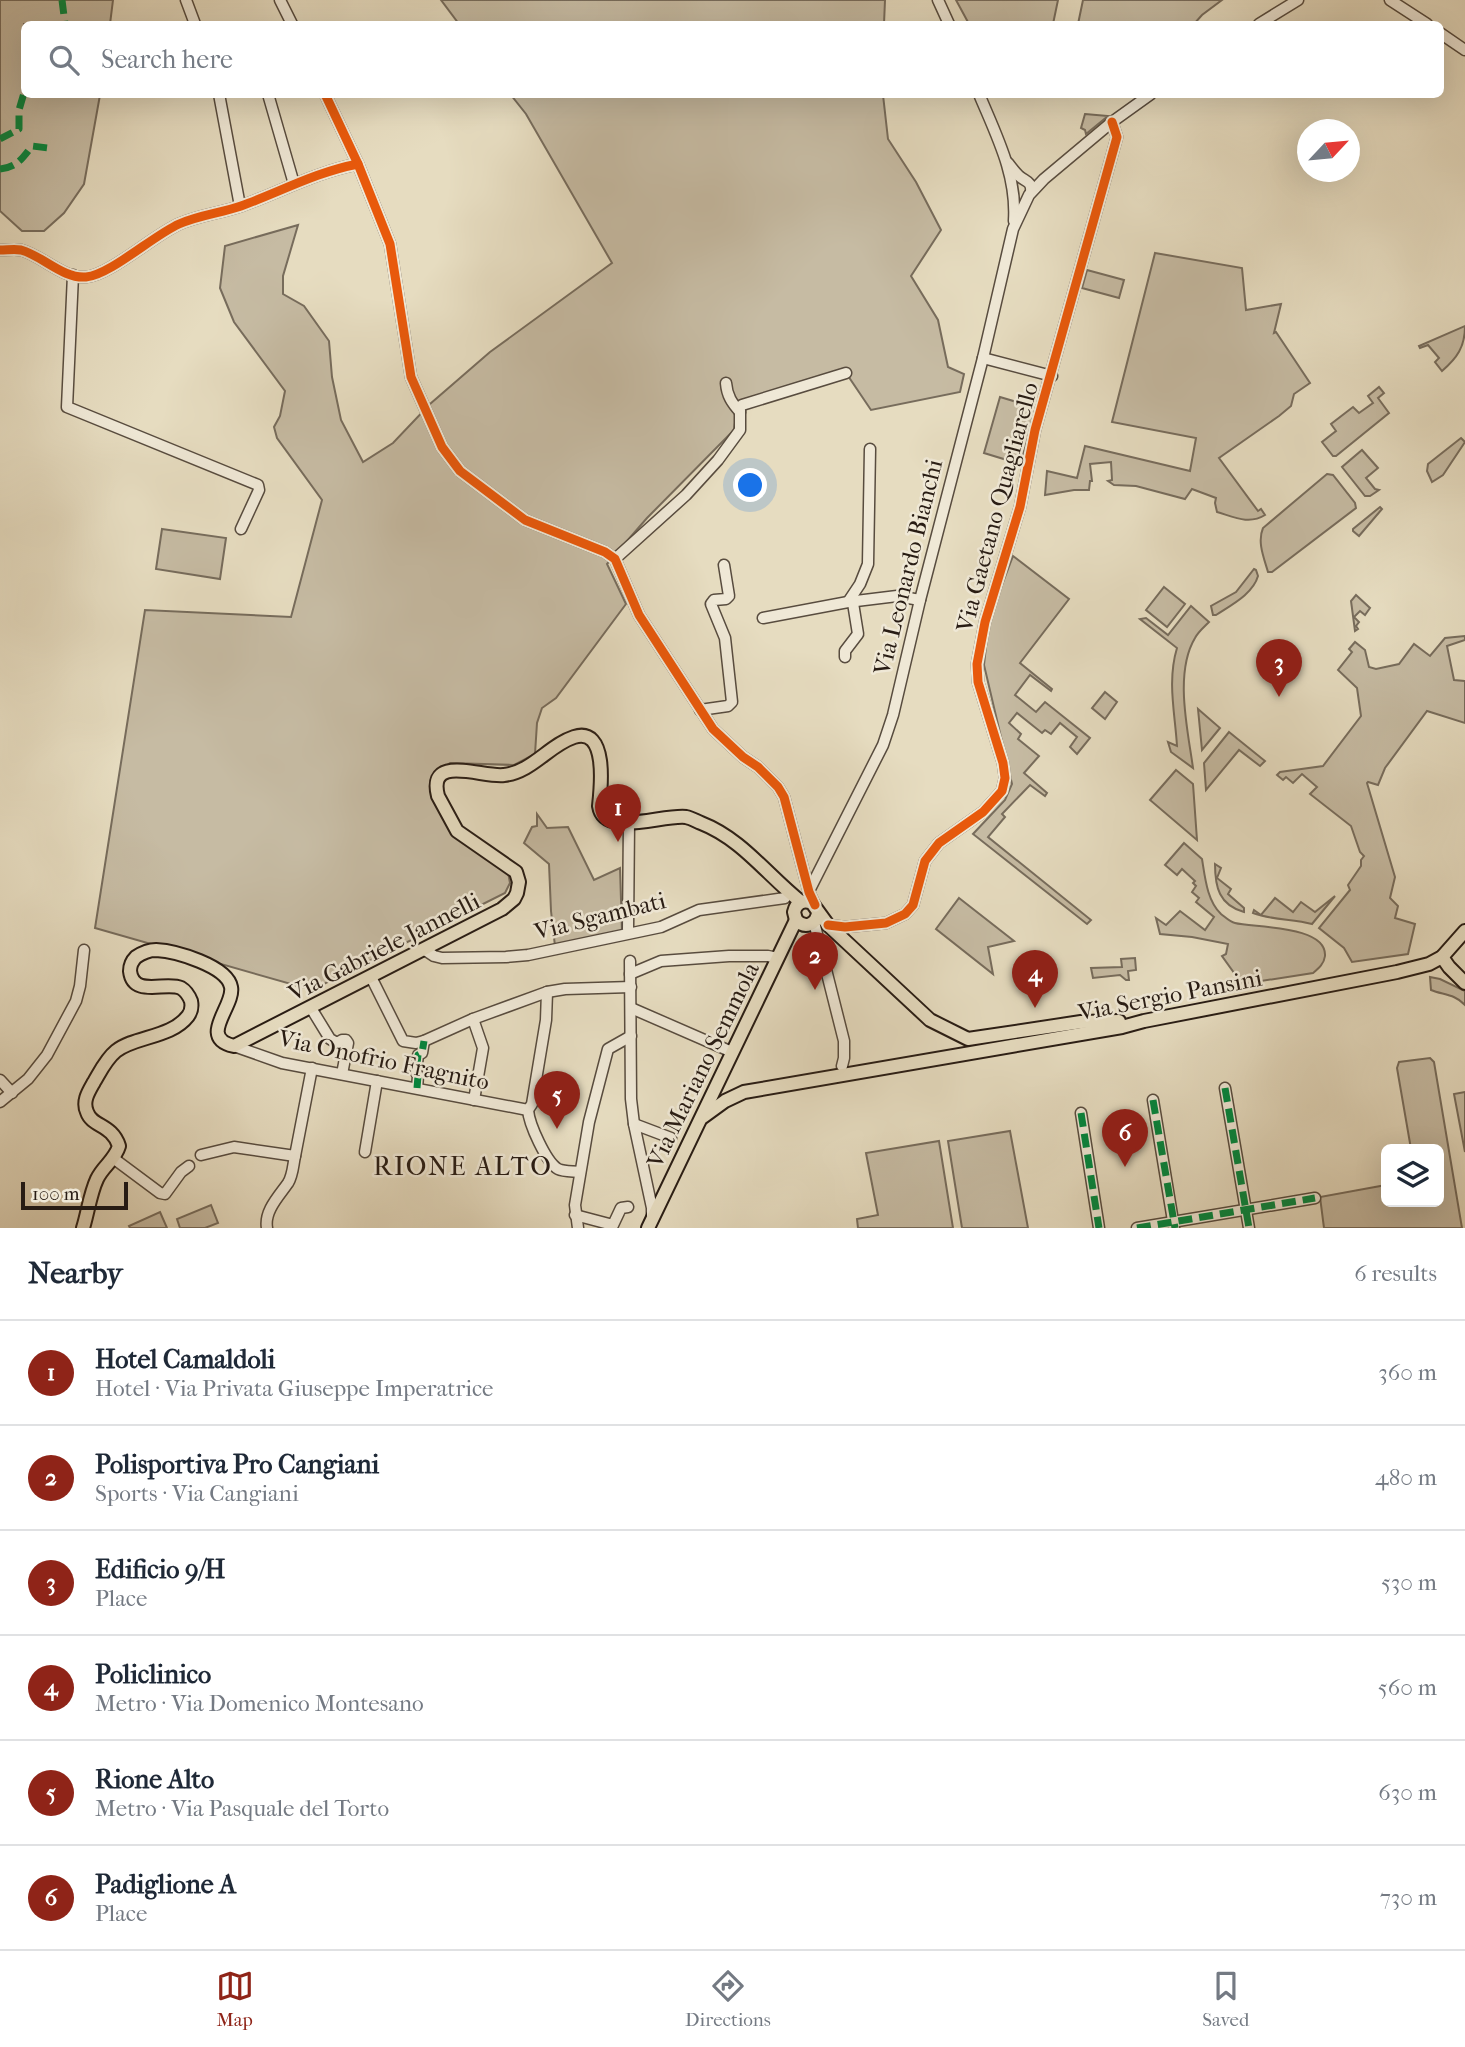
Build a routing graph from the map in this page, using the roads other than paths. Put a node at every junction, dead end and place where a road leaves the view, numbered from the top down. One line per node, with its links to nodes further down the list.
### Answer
1 (186, 0): 6 (street)
2 (280, 0): 7 (street)
3 (938, 0): 8 (street)
4 (1298, 0): 9 (street)
5 (1399, 2): 10 (street)
6 (194, 21)
7 (290, 21)
8 (948, 21)
9 (1264, 21)
10 (1423, 21)
11 (1444, 36): 12 (street)
12 (1465, 50)
13 (220, 98): 28 (street)
14 (269, 98): 25 (street)
15 (327, 98): 22 (street)
16 (980, 98): 21 (street)
17 (1145, 98): 18 (street)
18 (1126, 112): 19 (street); 20 (street, Via Gaetano Quagliarello)
19 (1112, 122): 20 (street); 23 (street)
20 (1118, 137): 34 (street, Via Gaetano Quagliarello)
21 (1007, 162): 24 (street); 26 (street, Via Leonardo Bianchi)
22 (358, 164): 25 (street); 39 (street)
23 (1054, 169): 24 (street); 27 (street, Via Leonardo Bianchi)
24 (1025, 179): 26 (street); 27 (street)
25 (294, 184): 28 (street)
26 (1014, 190): 27 (street); 29 (street, Via Leonardo Bianchi)
27 (1030, 194): 29 (street, Via Leonardo Bianchi)
28 (240, 206): 31 (street)
29 (1013, 229): 32 (street, Via Leonardo Bianchi)
30 (0, 250): 31 (street)
31 (73, 275): 38 (street)
32 (983, 358): 34 (street); 41 (street, Via Leonardo Bianchi)
33 (846, 373): 36 (street)
34 (1052, 376): 49 (street, Via Gaetano Quagliarello)
35 (726, 383): 36 (street)
36 (740, 412): 39 (street)
37 (870, 449): 42 (street)
38 (242, 529)
39 (615, 559): 45 (street)
40 (724, 565): 45 (street)
41 (920, 600): 42 (street); 48 (street, Via Leonardo Bianchi)
42 (850, 603): 43 (street); 44 (street)
43 (763, 618)
44 (845, 657)
45 (700, 710): 48 (street)
46 (629, 822): 47 (main road, Via Gabriele Jannelli); 50 (street); 53 (main road, Via Gabriele Jannelli)
47 (786, 895): 48 (main road, Via Gabriele Jannelli); 53 (street, Via Sgambati)
48 (807, 908): 49 (main road, Via Gabriele Jannelli); 55 (main road, Via Mariano Semmola); 70 (street)
49 (828, 925): 65 (main road, Via Gabriele Jannelli)
50 (628, 929)
51 (1465, 931): 54 (main road)
52 (84, 950): 77 (street)
53 (425, 950): 58 (main road, Via Gabriele Jannelli)
54 (1442, 957): 59 (main road); 65 (main road, Via Sergio Pansini)
55 (778, 958): 57 (street); 69 (main road, Via Mariano Semmola)
56 (630, 961): 57 (street)
57 (630, 974): 60 (street)
58 (371, 977): 62 (main road, Via Gabriele Jannelli); 67 (street)
59 (1465, 983)
60 (631, 987): 61 (street); 63 (street)
61 (547, 992): 64 (street); 81 (street)
62 (311, 1008): 68 (main road, Via Gabriele Jannelli); 72 (street)
63 (631, 1008): 66 (street); 69 (street)
64 (473, 1019): 67 (street); 78 (street)
65 (1144, 1021): 83 (main road, Via Sergio Pansini)
66 (631, 1036): 84 (street); 91 (street)
67 (424, 1041): 75 (street)
68 (234, 1046): 71 (street, Via Onofrio Fragnito); 89 (main road)
69 (732, 1052): 83 (main road, Via Mariano Semmola)
70 (842, 1066)
71 (312, 1068): 72 (street, Via Onofrio Fragnito); 88 (street)
72 (342, 1074): 74 (street, Via Onofrio Fragnito)
73 (0, 1080): 77 (street)
74 (377, 1081): 75 (street, Via Onofrio Fragnito); 86 (street)
75 (417, 1088): 78 (street, Via Onofrio Fragnito)
76 (1225, 1088): 94 (street)
77 (12, 1093): 80 (street)
78 (474, 1100): 81 (street, Via Onofrio Fragnito)
79 (1153, 1100): 97 (street)
80 (0, 1102)
81 (528, 1110): 91 (street)
82 (1081, 1113): 101 (street)
83 (703, 1116): 96 (main road, Via Mariano Semmola)
84 (634, 1124): 85 (street); 96 (street)
85 (671, 1138)
86 (365, 1152)
87 (201, 1155): 88 (street)
88 (295, 1156): 99 (street)
89 (113, 1158): 90 (street); 98 (main road)
90 (190, 1166)
91 (580, 1172): 95 (street)
92 (1315, 1198): 94 (street)
93 (628, 1208): 95 (street)
94 (1246, 1210): 97 (street); 103 (street)
95 (575, 1215): 100 (street)
96 (650, 1224)
97 (1174, 1225): 102 (street)
98 (83, 1228)
99 (267, 1228)
100 (578, 1228)
101 (1099, 1228)
102 (1137, 1228)
103 (1249, 1228)

